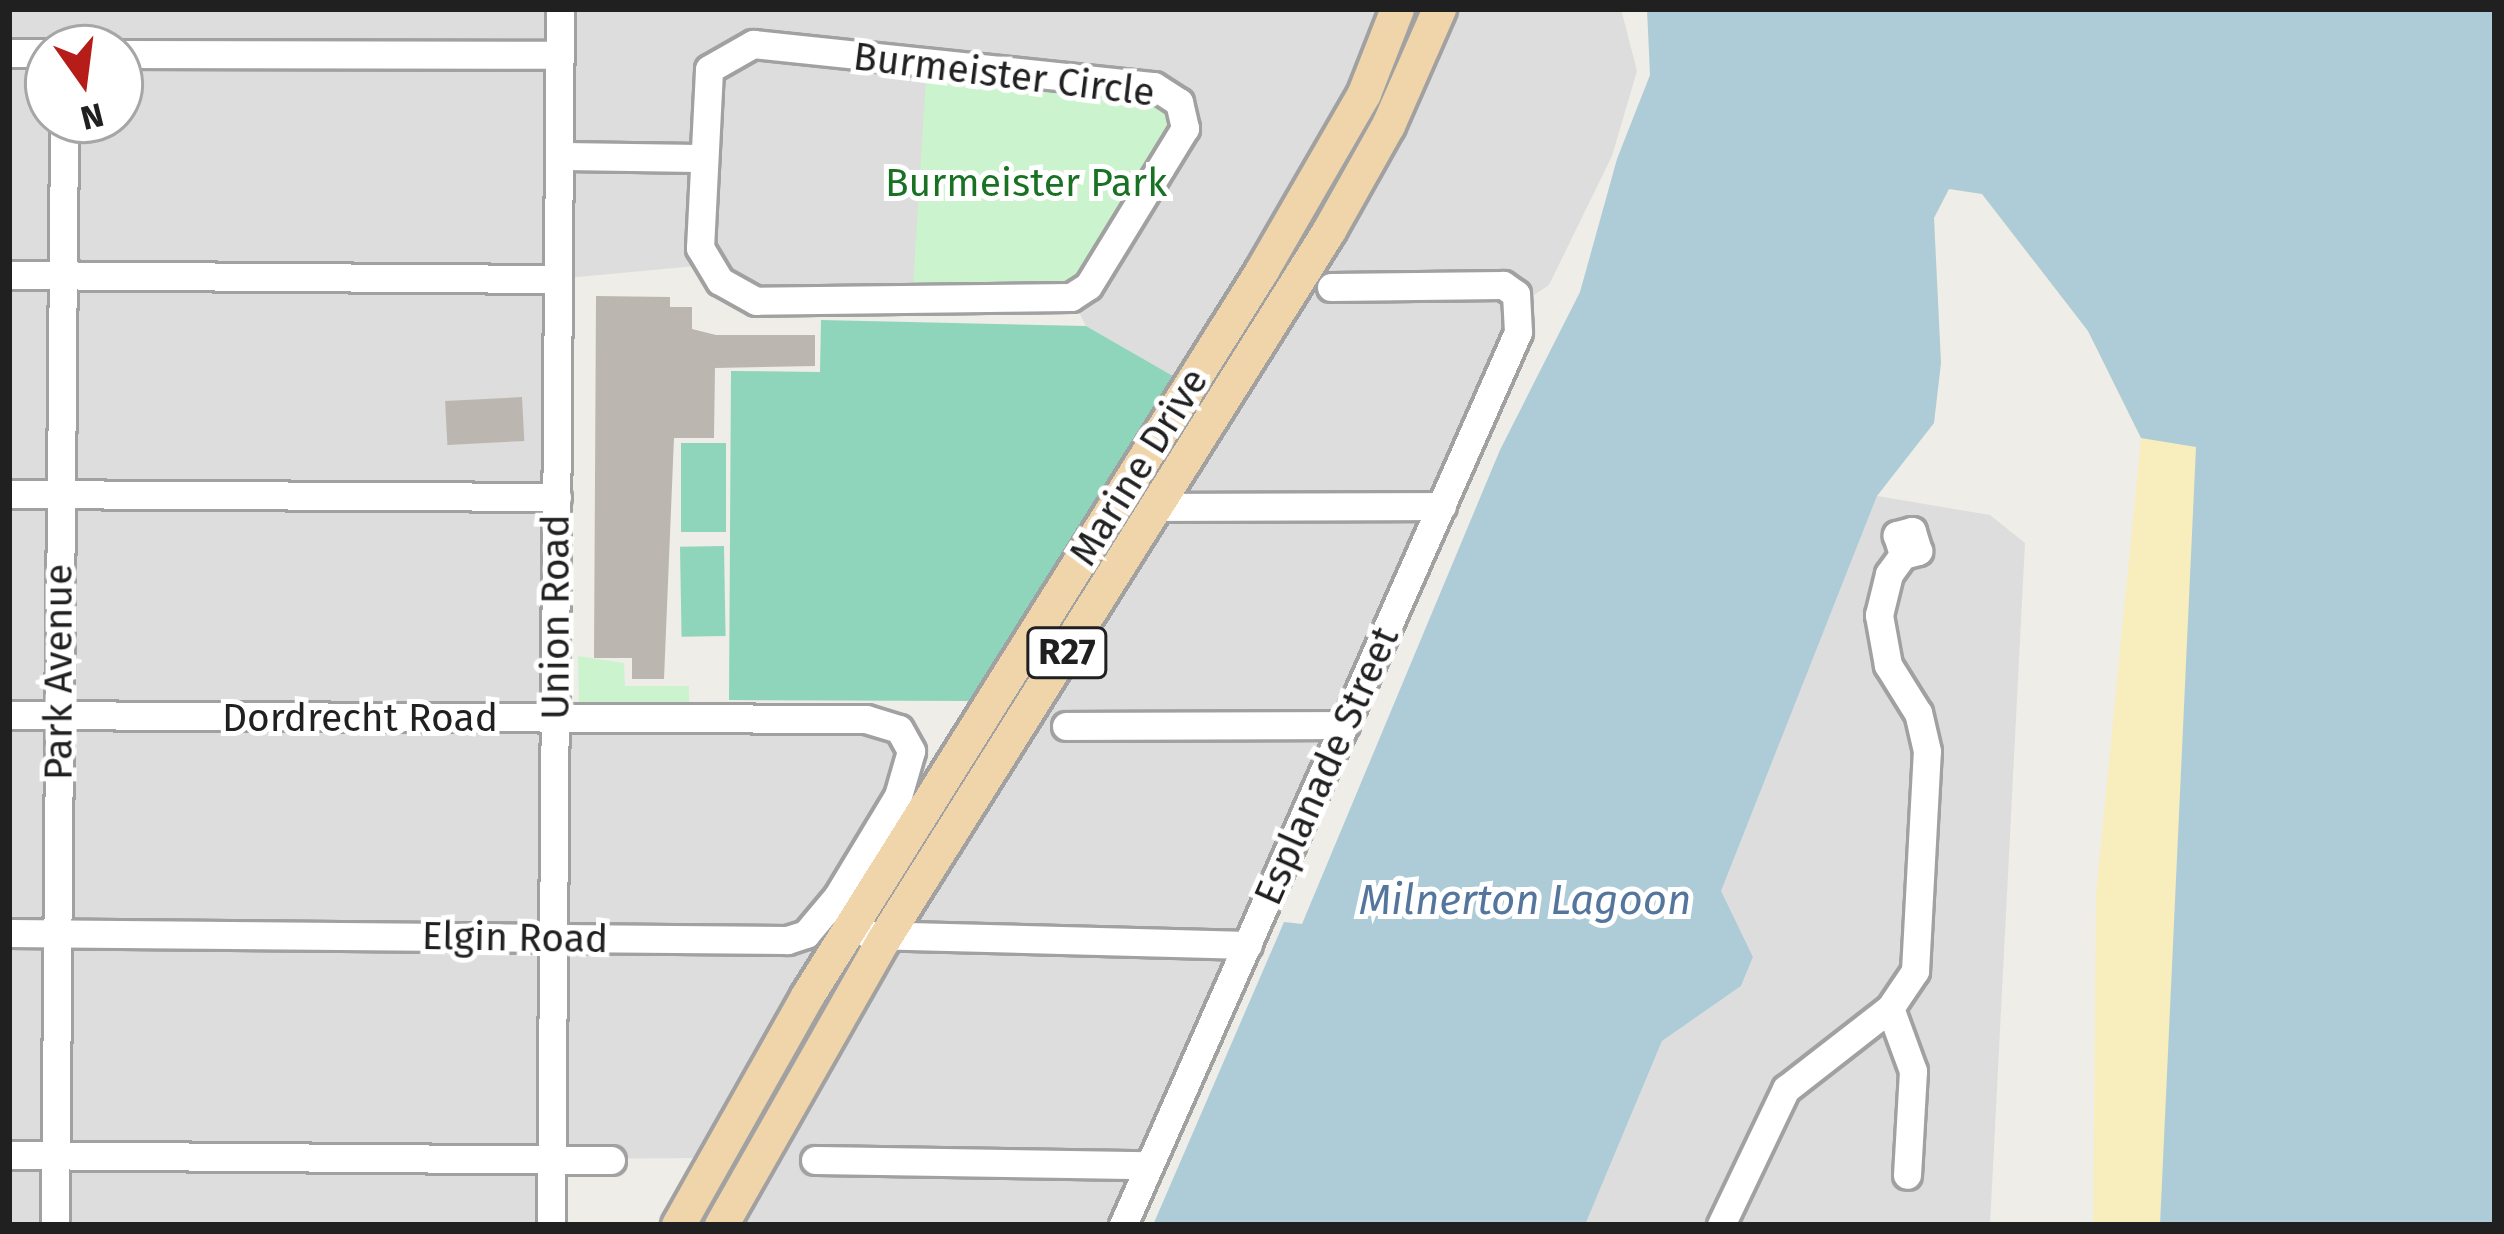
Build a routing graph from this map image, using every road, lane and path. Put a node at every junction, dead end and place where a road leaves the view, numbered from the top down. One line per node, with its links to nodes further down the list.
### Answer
1 (560, 9): 5 (street, Union Road)
2 (1397, 9): 27 (main road, Marine Drive / R27)
3 (1439, 9): 17 (main road, Marine Drive / R27)
4 (144, 53): 5 (street)
5 (560, 55): 7 (street, Union Road)
6 (64, 144): 10 (street, Park Avenue)
7 (561, 156): 8 (street); 11 (street, Union Road)
8 (701, 158): 8 (street, Burmeister Circle)
9 (9, 274): 10 (street)
10 (64, 275): 11 (street); 14 (street, Park Avenue)
11 (557, 279): 15 (street, Union Road)
12 (1331, 287): 16 (street, Esplanade Street)
13 (9, 494): 14 (street)
14 (59, 494): 15 (street); 20 (street, Park Avenue)
15 (556, 497): 21 (street, Union Road)
16 (1442, 506): 17 (street); 22 (street, Esplanade Street)
17 (1158, 507): 27 (main road, Marine Drive / R27)
18 (1903, 555): 30 (street)
19 (9, 715): 20 (street, Dordrecht Road)
20 (59, 716): 21 (street, Dordrecht Road); 26 (street, Park Avenue)
21 (555, 720): 24 (street, Dordrecht Road); 28 (street, Union Road)
22 (1345, 725): 23 (street); 29 (street, Esplanade Street)
23 (1066, 726)
24 (911, 751): 28 (street, Elgin Road)
25 (9, 933): 26 (street, Elgin Road)
26 (58, 933): 28 (street, Elgin Road); 32 (street, Park Avenue)
27 (868, 934): 29 (street); 40 (main road, Marine Drive / R27); 41 (main road, Marine Drive / R27)
28 (553, 938): 33 (street, Union Road)
29 (1248, 945): 36 (street, Esplanade Street)
30 (1891, 1008): 37 (street); 43 (street)
31 (9, 1155): 32 (street)
32 (56, 1156): 33 (street); 38 (street, Park Avenue)
33 (551, 1159): 34 (street); 39 (street, Union Road)
34 (611, 1160)
35 (815, 1160): 36 (street)
36 (1149, 1165): 42 (street, Esplanade Street)
37 (1906, 1175)
38 (55, 1225)
39 (551, 1225)
40 (678, 1225)
41 (721, 1225)
42 (1123, 1225)
43 (1721, 1225)

